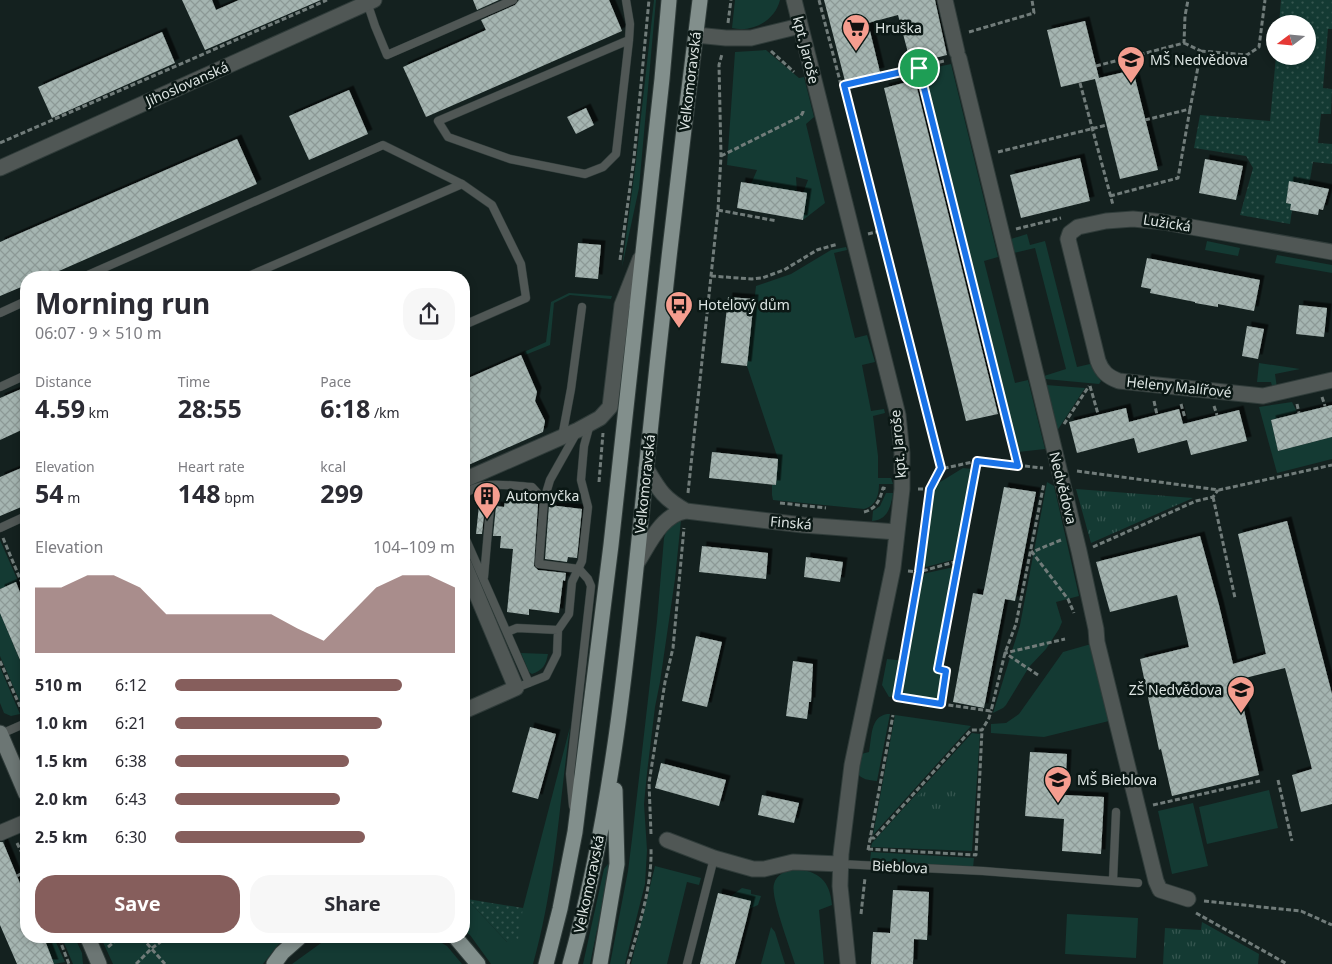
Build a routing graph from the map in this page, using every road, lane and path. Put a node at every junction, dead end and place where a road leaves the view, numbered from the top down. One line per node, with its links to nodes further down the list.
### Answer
1 (327, 0): 35 (path)
2 (513, 0): 14 (lane)
3 (626, 0): 19 (lane)
4 (650, 0): 49 (path)
5 (669, 0): 47 (main road, Velkomoravská)
6 (700, 0): 16 (main road, Velkomoravská)
7 (731, 0): 18 (path)
8 (794, 0): 15 (street, kpt. Jaroše)
9 (820, 0): 28 (path)
10 (945, 0): 17 (street, Nedvědova)
11 (1032, 0): 17 (path)
12 (1188, 0): 20 (path)
13 (1264, 0): 22 (path)
14 (369, 1): 38 (street, Jihoslovanská)
15 (800, 26): 18 (street); 91 (street, kpt. Jaroše)
16 (696, 35): 18 (street); 71 (main road, Velkomoravská)
17 (954, 37): 23 (street, Nedvědova)
18 (726, 38): 37 (path)
19 (629, 40): 19 (lane)
20 (1184, 44): 22 (path); 24 (path)
21 (762, 51): 26 (path)
22 (1201, 51): 31 (path)
23 (958, 55): 25 (path); 45 (street, Nedvědova)
24 (1096, 66)
25 (919, 68): 28 (path); 69 (path)
26 (796, 79)
27 (1080, 83): 34 (path)
28 (842, 85): 29 (path); 72 (path)
29 (833, 87)
30 (801, 104): 37 (path)
31 (1190, 109): 32 (path); 40 (path)
32 (1145, 120)
33 (1107, 125): 34 (path)
34 (1091, 129): 36 (path); 40 (path)
35 (0, 143)
36 (1004, 150)
37 (721, 156): 42 (path)
38 (0, 168)
39 (462, 184): 50 (lane); 51 (lane); 57 (lane)
40 (1110, 196): 41 (path)
41 (1114, 208)
42 (718, 210): 44 (path); 52 (path)
43 (1066, 216): 45 (path)
44 (777, 221)
45 (1001, 233): 66 (street, Nedvědova)
46 (846, 242): 52 (path)
47 (643, 250): 64 (street); 128 (main road, Velkomoravská)
48 (1332, 252): 53 (street, Lužická)
49 (620, 263)
50 (97, 271)
51 (260, 271)
52 (711, 276): 81 (path)
53 (1083, 298): 59 (street, Heleny Malířové)
54 (20, 305): 56 (lane)
55 (582, 307): 65 (lane)
56 (0, 313)
57 (470, 322)
58 (20, 379): 60 (lane)
59 (1332, 380)
60 (0, 387)
61 (1181, 403): 63 (path)
62 (1098, 414): 66 (path)
63 (1185, 418)
64 (584, 427): 65 (street); 84 (lane); 99 (lane)
65 (562, 437): 74 (street)
66 (1052, 444): 73 (street, Nedvědova)
67 (977, 461): 69 (path); 72 (path); 97 (path)
68 (1332, 464): 80 (path)
69 (1018, 466): 70 (path)
70 (1028, 467)
71 (646, 468): 87 (street, Finská); 98 (main road, Velkomoravská)
72 (941, 468): 78 (path)
73 (1051, 468): 80 (path); 95 (street, Nedvědova); 96 (path)
74 (470, 477)
75 (492, 485): 79 (lane); 84 (lane); 103 (lane)
76 (893, 489): 88 (path)
77 (911, 489): 78 (path)
78 (930, 489): 100 (path)
79 (470, 490)
80 (1219, 490): 83 (path)
81 (688, 494): 82 (path); 87 (path)
82 (696, 495)
83 (1213, 497): 95 (path); 104 (path)
84 (544, 500): 99 (lane)
85 (776, 503): 86 (path)
86 (833, 509)
87 (686, 511): 91 (street, Finská); 98 (street); 157 (path)
88 (861, 512)
89 (20, 519): 90 (lane)
90 (0, 528)
91 (897, 532): 134 (street, kpt. Jaroše)
92 (2, 536): 102 (path)
93 (1063, 540): 96 (path)
94 (470, 548): 103 (lane)
95 (1078, 551): 125 (street, Nedvědova)
96 (1032, 552): 105 (path); 109 (path)
97 (958, 561): 100 (path); 113 (path)
98 (637, 563): 121 (main road, Velkomoravská)
99 (579, 569): 106 (lane); 128 (lane)
100 (919, 572): 113 (path)
101 (470, 575): 107 (street)
102 (20, 579)
103 (484, 580): 107 (lane)
104 (1235, 598)
105 (1075, 616)
106 (558, 630): 107 (lane); 112 (lane)
107 (500, 632): 112 (street)
108 (1065, 639): 109 (path)
109 (1005, 653): 111 (path); 116 (path)
110 (0, 661): 114 (path)
111 (1038, 675)
112 (523, 686): 115 (street)
113 (941, 704): 116 (path)
114 (20, 707)
115 (470, 708)
116 (991, 711): 119 (path)
117 (893, 715): 130 (path)
118 (20, 726): 120 (lane)
119 (982, 730): 130 (path); 130 (path)
120 (0, 734): 122 (street)
121 (614, 756): 155 (main road, Velkomoravská); 156 (main road)
122 (20, 780)
123 (1278, 780): 132 (path)
124 (1260, 781): 125 (path)
125 (1138, 808): 139 (street, Nedvědova)
126 (1116, 812): 137 (lane)
127 (20, 825): 129 (street)
128 (575, 832): 154 (main road, Velkomoravská)
129 (0, 833)
130 (870, 838)
131 (667, 840): 133 (street, Bieblova)
132 (1292, 841)
133 (714, 858): 134 (street, Bieblova); 158 (lane)
134 (840, 864): 137 (lane, Bieblova); 159 (street, kpt. Jaroše)
135 (20, 874): 136 (path)
136 (17, 876)
137 (1113, 880): 138 (lane, Bieblova)
138 (1138, 883)
139 (1188, 899): 140 (path); 160 (path)
140 (1332, 924)
141 (61, 943): 148 (path)
142 (90, 943): 149 (street)
143 (147, 943): 147 (path)
144 (159, 943): 147 (path)
145 (293, 943): 152 (main road)
146 (460, 943): 153 (main road)
147 (152, 948): 150 (path); 151 (path)
148 (70, 964)
149 (99, 964)
150 (136, 964)
151 (165, 964)
152 (274, 964)
153 (478, 964)
154 (546, 964)
155 (570, 964)
156 (600, 964)
157 (628, 964)
158 (687, 964)
159 (848, 964)
160 (1287, 964)

